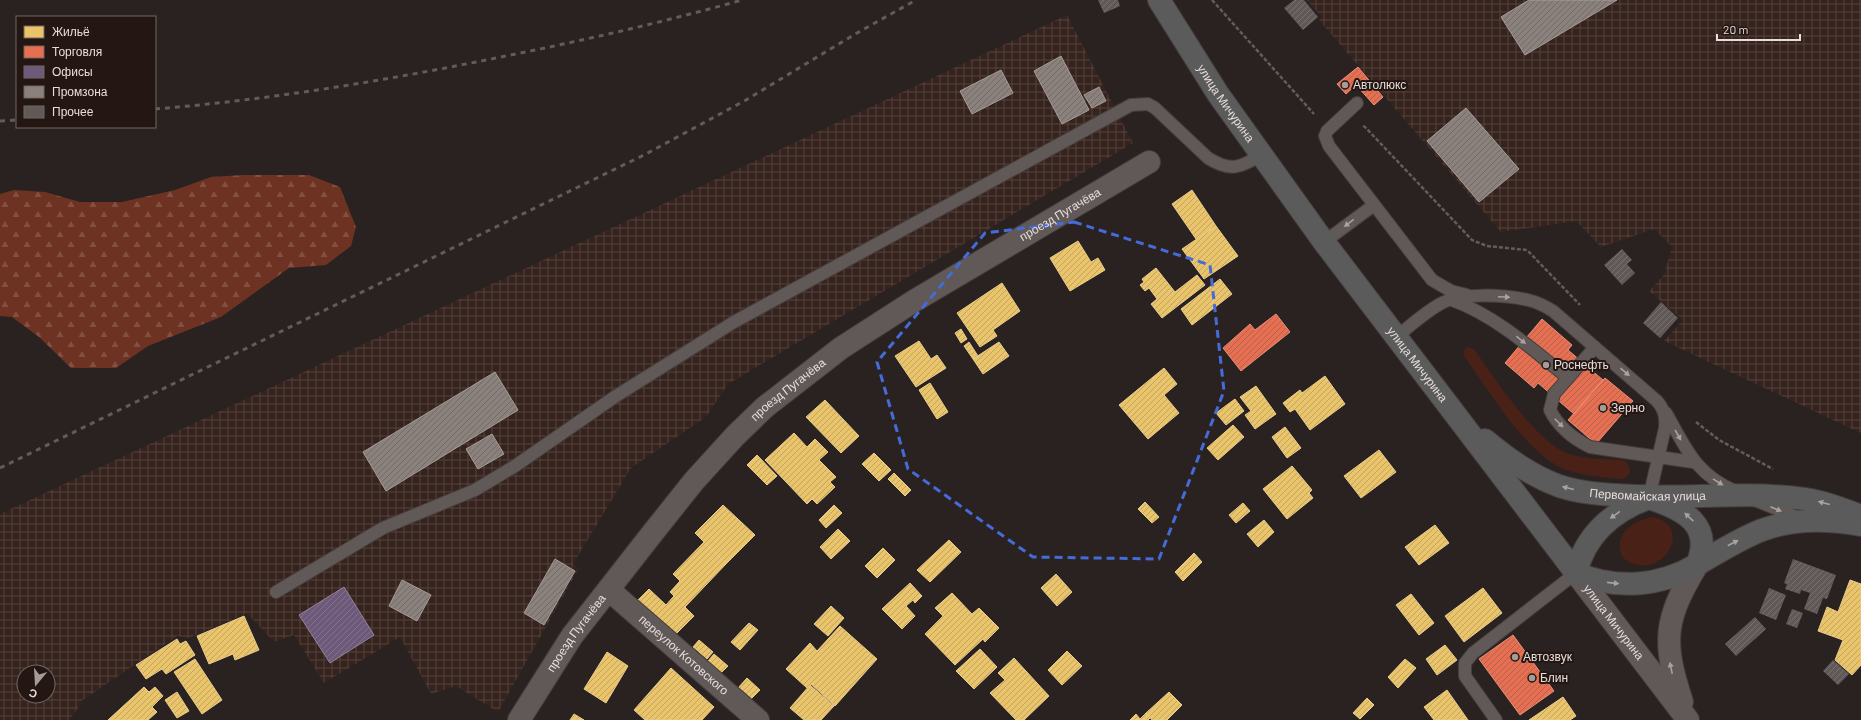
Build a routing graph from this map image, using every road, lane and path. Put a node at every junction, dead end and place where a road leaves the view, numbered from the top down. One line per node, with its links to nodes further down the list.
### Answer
1 (1159, 0): 5 (main road, улица Мичурина)
2 (1212, 0): 4 (path)
3 (1357, 103): 4 (lane)
4 (1335, 122): 7 (lane); 12 (path)
5 (1261, 155): 8 (main road, улица Мичурина); 31 (lane)
6 (1149, 162): 30 (street, проезд Пугачёва)
7 (1374, 205): 8 (lane, one-way to 8); 9 (lane)
8 (1324, 242): 14 (main road, улица Мичурина)
9 (1432, 280): 10 (lane); 13 (lane)
10 (1476, 296): 11 (lane); 15 (lane, one-way to 15)
11 (1451, 300): 13 (lane); 16 (lane, one-way to 16)
12 (1581, 306)
13 (1428, 312): 14 (lane)
14 (1395, 338): 18 (main road, улица Мичурина)
15 (1595, 347): 16 (lane); 17 (lane, one-way to 17)
16 (1568, 378): 20 (lane, one-way to 20)
17 (1663, 408): 20 (lane); 21 (lane, one-way to 21)
18 (1454, 415): 24 (main road, Первомайская улица, one-way to 18); 29 (main road, улица Мичурина)
19 (1693, 420): 22 (path)
20 (1658, 457): 21 (lane); 24 (lane)
21 (1693, 462): 23 (lane, one-way to 23)
22 (1777, 471)
23 (1746, 496): 24 (main road, Первомайская улица); 25 (main road, Первомайская улица, one-way to 23); 26 (lane, one-way to 26)
24 (1649, 498): 28 (main road, one-way to 24); 29 (main road, one-way to 29)
25 (1861, 516)
26 (1806, 521): 27 (main road); 28 (main road, one-way to 26)
27 (1861, 525)
28 (1697, 565): 29 (main road, one-way to 28); 32 (street, one-way to 28)
29 (1576, 573): 32 (street, улица Мичурина); 35 (lane)
30 (609, 590): 33 (street, проезд Пугачёва); 34 (street, переулок Котовского)
31 (276, 592)
32 (1688, 719)
33 (519, 720)
34 (758, 720)
35 (1496, 720)

